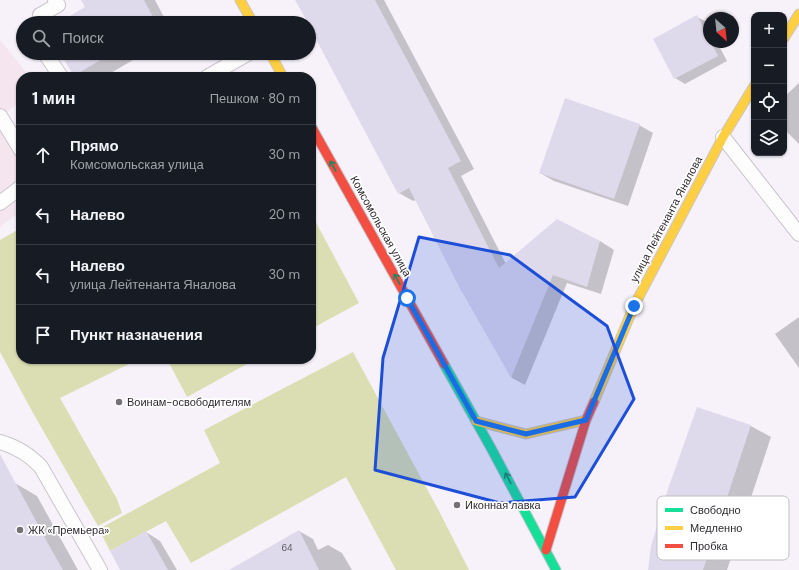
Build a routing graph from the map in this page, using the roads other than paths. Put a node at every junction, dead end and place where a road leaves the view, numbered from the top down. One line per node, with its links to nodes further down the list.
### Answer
1 (55, 0): 4 (lane)
2 (240, 0): 5 (street)
3 (799, 14): 6 (street)
4 (40, 16)
5 (249, 16)
6 (787, 33)
7 (50, 60): 10 (lane)
8 (237, 60): 11 (lane)
9 (274, 60): 12 (street)
10 (58, 72)
11 (216, 72)
12 (281, 72)
13 (751, 91): 16 (street, улица Лейтенанта Яналова)
14 (0, 116): 17 (lane)
15 (316, 135): 22 (street, Комсомольская улица, one-way to 15)
16 (723, 137): 20 (lane); 21 (street, улица Лейтенанта Яналова)
17 (16, 142)
18 (16, 191): 19 (lane)
19 (0, 203)
20 (799, 234)
21 (586, 420): 22 (street); 24 (street, улица Лейтенанта Яналова)
22 (476, 421): 24 (street, Комсомольская улица, one-way to 22)
23 (0, 442): 25 (lane)
24 (546, 550): 26 (street, Комсомольская улица)
25 (100, 570)
26 (556, 570)

